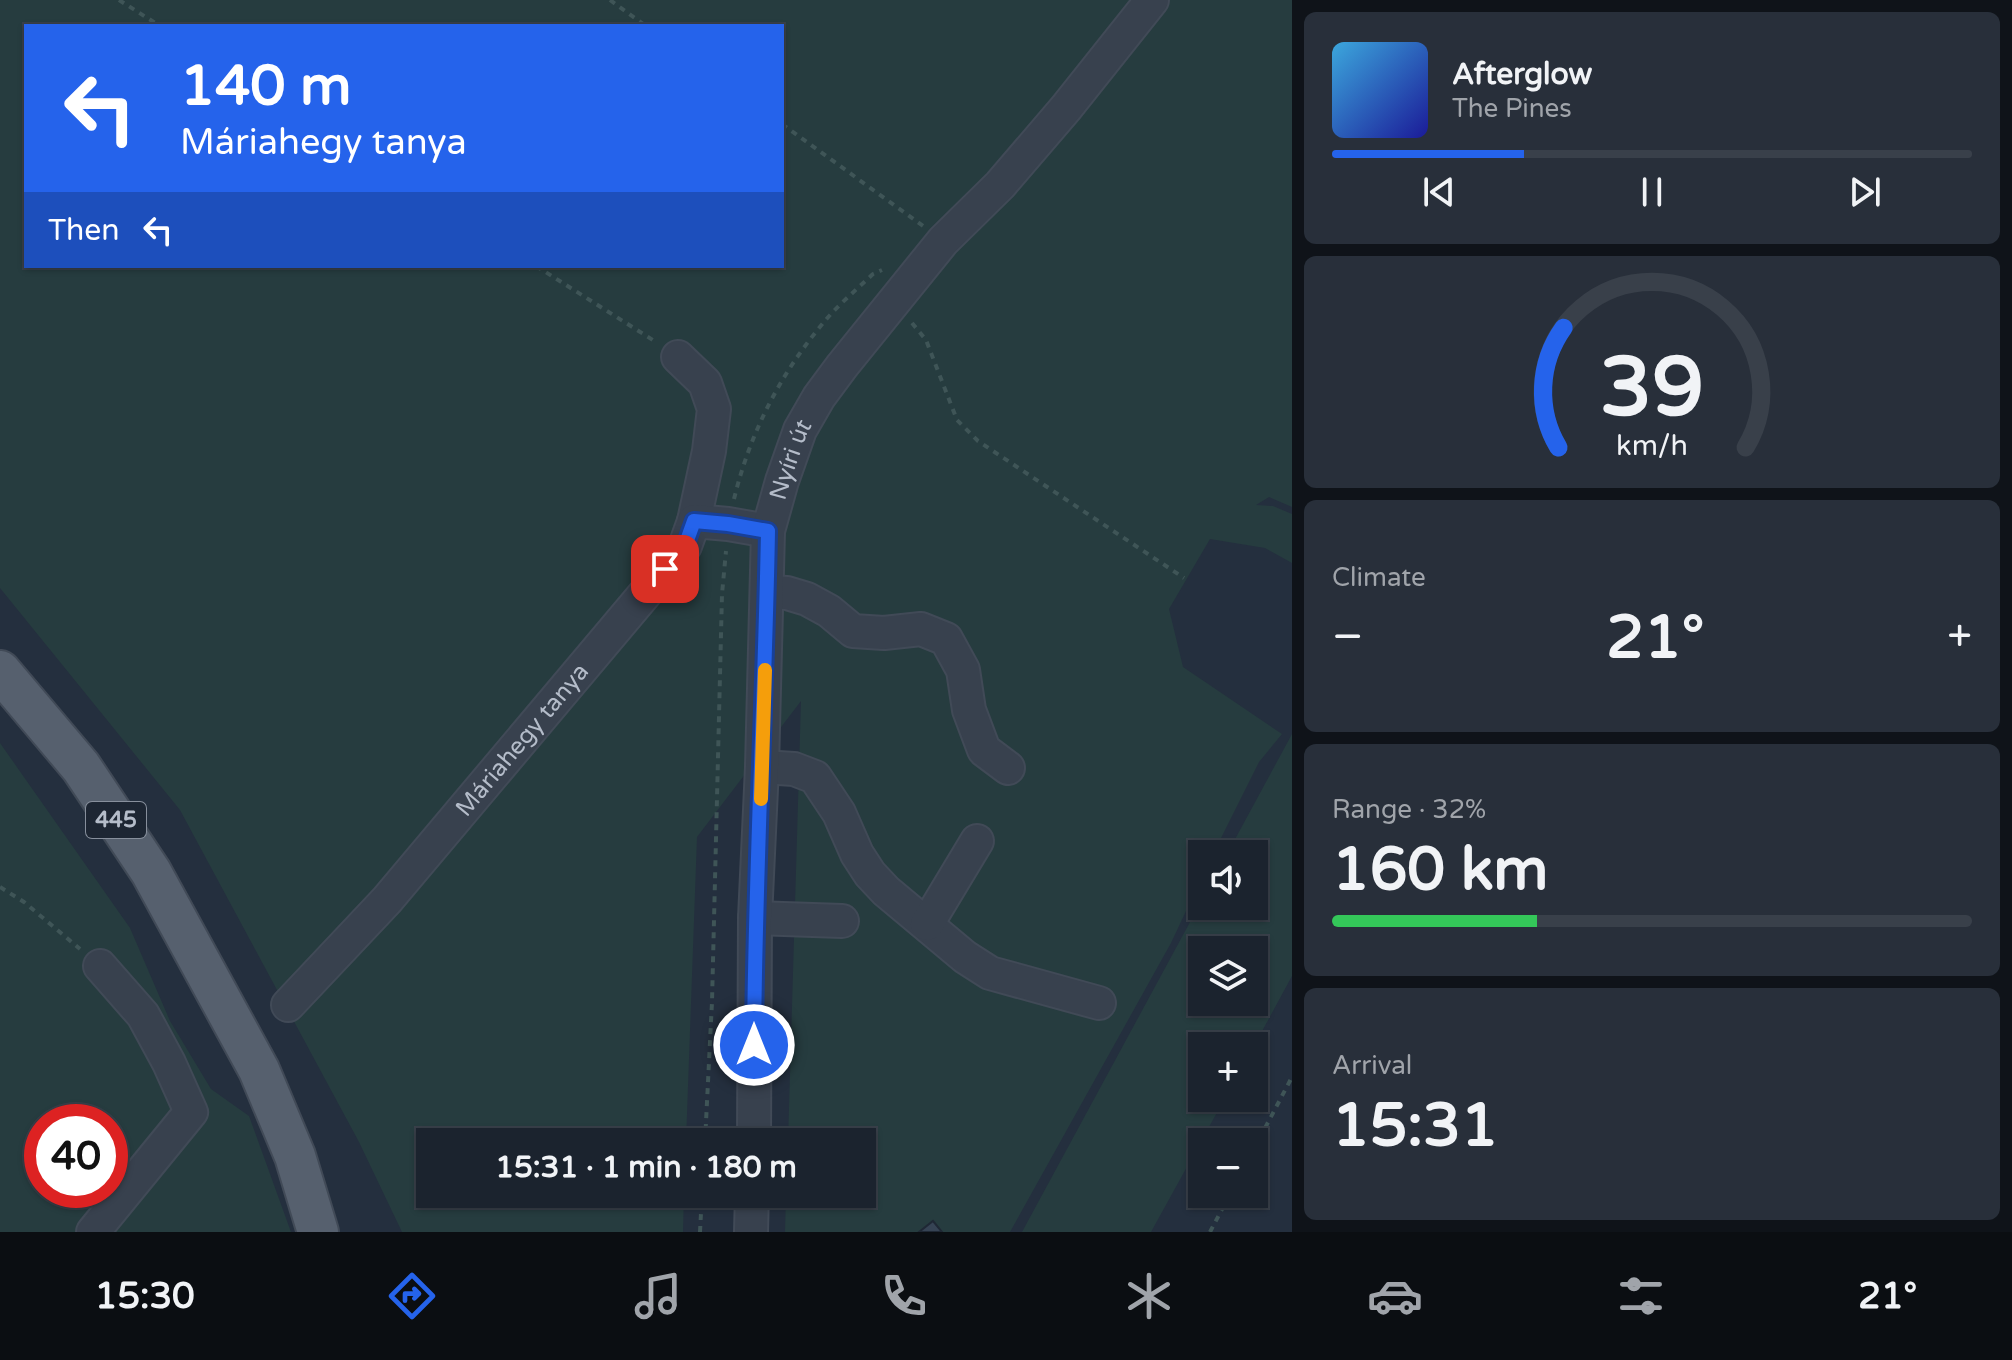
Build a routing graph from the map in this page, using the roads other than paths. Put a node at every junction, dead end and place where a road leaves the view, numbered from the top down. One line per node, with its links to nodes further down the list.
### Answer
1 (1152, 0): 4 (street, Nyíri út)
2 (678, 357): 3 (street, Máriahegy tanya)
3 (694, 521): 4 (street); 15 (street, Máriahegy tanya)
4 (768, 531): 5 (street, Nyíri út)
5 (767, 592): 7 (street, Nyíri út); 8 (street)
6 (0, 671): 19 (main road, 445)
7 (762, 767): 10 (street, Nyíri út); 12 (street)
8 (1008, 768)
9 (977, 841): 12 (street)
10 (755, 918): 11 (street); 16 (street, Nyíri út)
11 (842, 921)
12 (927, 924): 14 (street)
13 (100, 966): 18 (street)
14 (1099, 1003)
15 (288, 1005)
16 (754, 1128)
17 (752, 1208): 20 (street)
18 (93, 1232)
19 (318, 1232)
20 (751, 1232)

